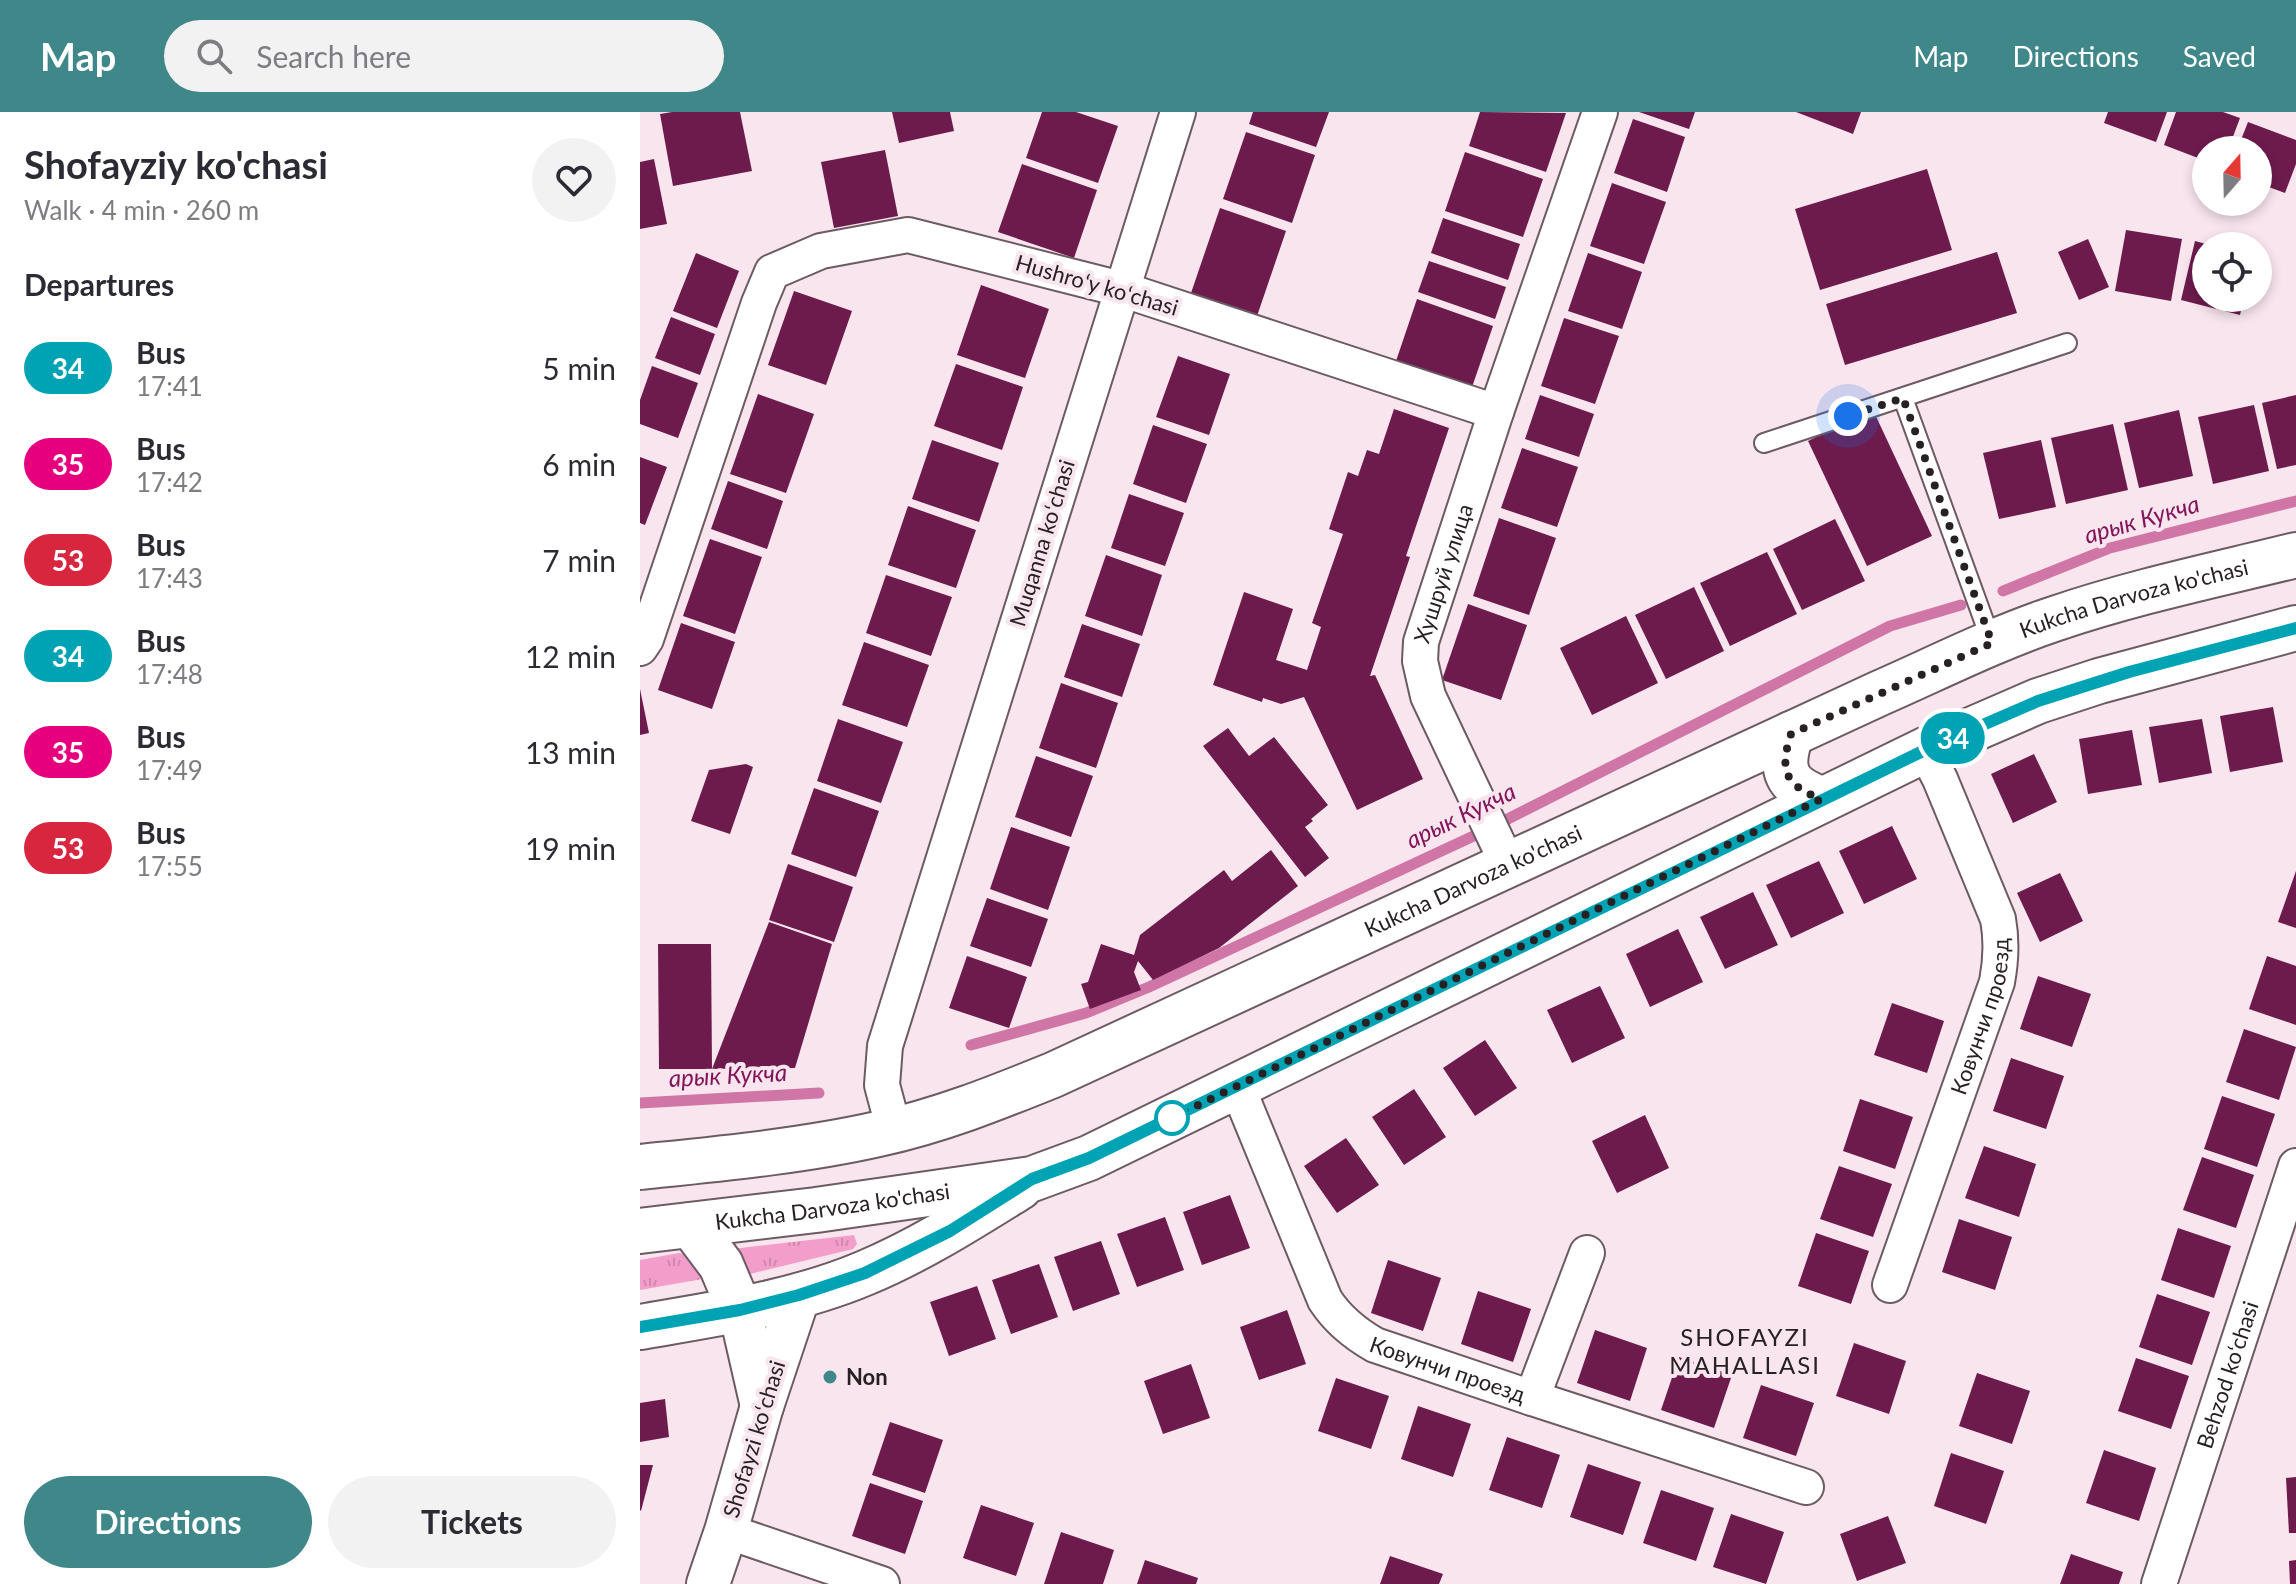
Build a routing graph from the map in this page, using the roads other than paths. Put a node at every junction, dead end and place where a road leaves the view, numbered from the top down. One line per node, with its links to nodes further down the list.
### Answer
1 (1178, 112): 3 (street, Muqanna koʻchasi)
2 (1600, 112): 6 (street)
3 (1121, 289): 6 (street, Hushroʻy koʻchasi); 11 (street, Hushroʻy koʻchasi); 17 (street, Muqanna koʻchasi)
4 (2067, 343): 5 (lane)
5 (1903, 398): 7 (lane); 10 (lane)
6 (1496, 412): 15 (street, Хушруй улица)
7 (1764, 443)
8 (2296, 555): 10 (main road, Kukcha Darvoza ko'chasi)
9 (2296, 628): 13 (main road, Kukcha Darvoza ko'chasi)
10 (1992, 643): 12 (main road, Kukcha Darvoza ko'chasi)
11 (640, 648)
12 (1791, 734): 14 (main road); 15 (main road, Kukcha Darvoza ko'chasi)
13 (1925, 750): 14 (main road, Kukcha Darvoza ko'chasi); 24 (street, Ковунчи проезд)
14 (1821, 799): 16 (main road, Kukcha Darvoza ko'chasi)
15 (1502, 851): 17 (main road, Kukcha Darvoza ko'chasi)
16 (1237, 1086): 20 (main road, Kukcha Darvoza ko'chasi); 28 (street, Ковунчи проезд)
17 (894, 1130): 19 (main road, Kukcha Darvoza ko'chasi)
18 (2296, 1166): 34 (street, Behzod ko‘chasi)
19 (640, 1167)
20 (1032, 1179): 21 (main road, Kukcha Darvoza ko'chasi); 25 (main road)
21 (691, 1225): 22 (main road, Kukcha Darvoza ko'chasi); 26 (main road)
22 (640, 1231)
23 (1587, 1253): 28 (street)
24 (1890, 1285)
25 (799, 1295): 26 (main road); 29 (street, Shofayzi koʻchasi)
26 (740, 1310): 27 (main road); 29 (street)
27 (640, 1327)
28 (1532, 1398): 30 (street, Ковунчи проезд)
29 (762, 1406): 31 (street, Shofayzi koʻchasi)
30 (1806, 1487)
31 (726, 1531): 32 (street, Shofayzi koʻchasi); 33 (street)
32 (708, 1584)
33 (882, 1584)
34 (2159, 1584)

